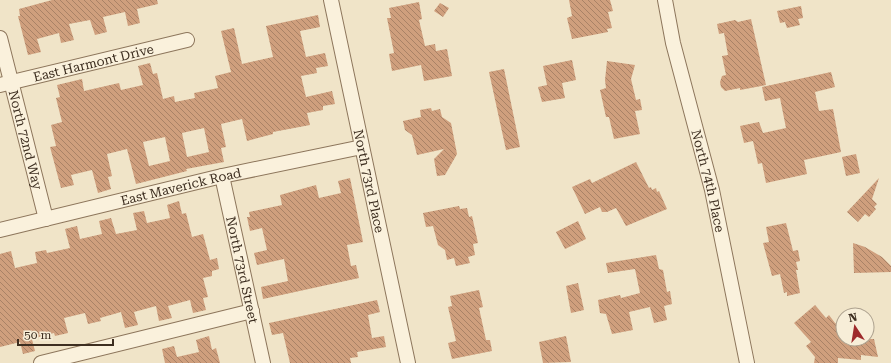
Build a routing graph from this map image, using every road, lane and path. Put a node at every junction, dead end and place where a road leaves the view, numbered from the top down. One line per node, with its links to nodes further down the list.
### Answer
1 (331, 0): 6 (street, North 73rd Place)
2 (665, 0): 14 (street, North 74th Place)
3 (0, 38): 5 (street, North 72nd Way)
4 (187, 40): 5 (street, East Harmont Drive)
5 (6, 84): 8 (street, North 72nd Way)
6 (362, 147): 7 (street, East Maverick Road); 13 (street, North 73rd Place)
7 (222, 176): 8 (street, East Maverick Road); 10 (street, North 73rd Street)
8 (46, 219): 9 (street, East Maverick Road)
9 (0, 230)
10 (252, 311): 11 (street); 12 (street, North 73rd Street)
11 (41, 363)
12 (263, 363)
13 (408, 363)
14 (748, 363)

